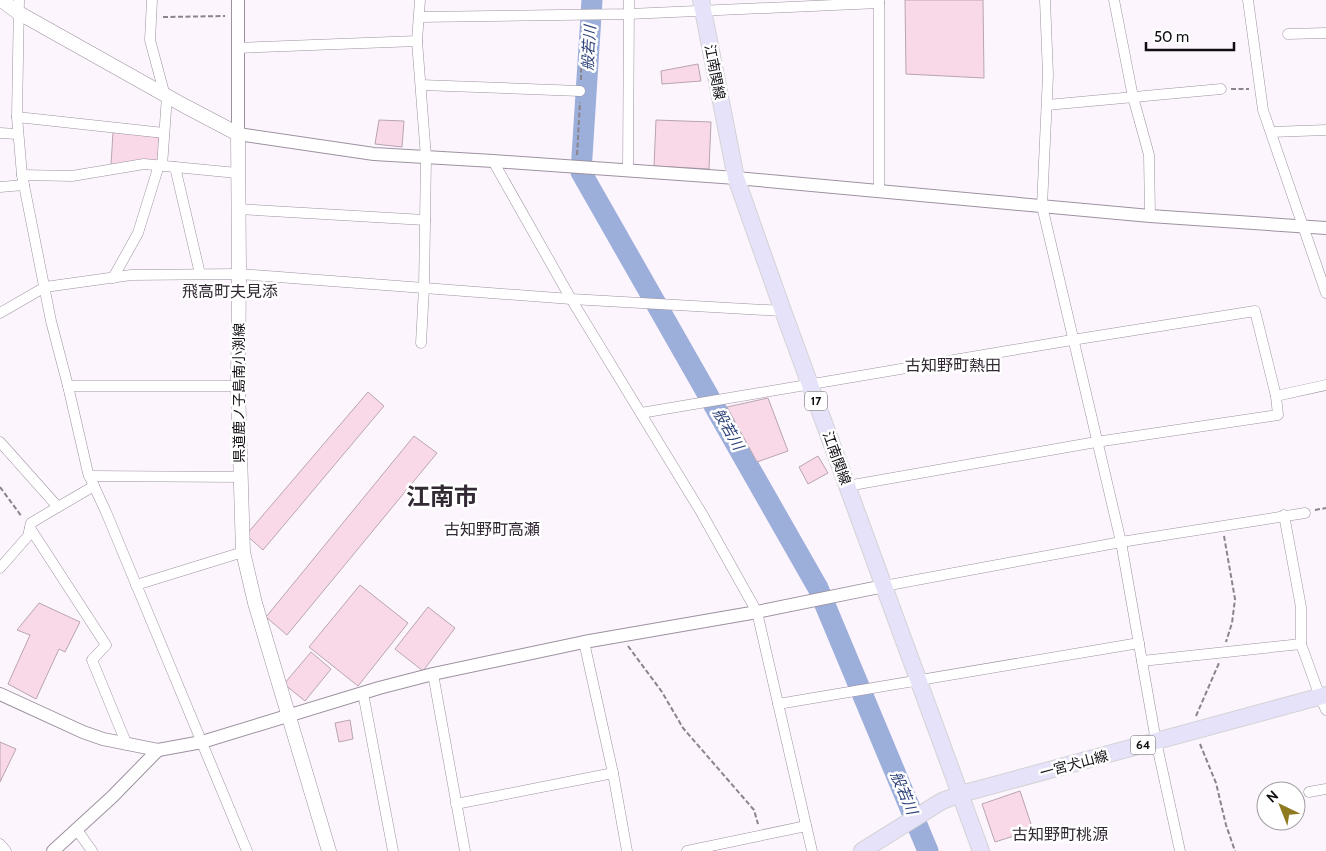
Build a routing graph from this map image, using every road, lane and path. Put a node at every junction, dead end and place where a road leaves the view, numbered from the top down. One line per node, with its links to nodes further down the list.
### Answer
1 (1, 0): 11 (main road)
2 (152, 0): 14 (street)
3 (238, 0): 13 (street)
4 (420, 0): 15 (street)
5 (629, 0): 12 (street)
6 (1045, 0): 26 (street)
7 (1114, 0): 25 (street)
8 (1248, 0): 22 (street)
9 (879, 2): 10 (street); 43 (street)
10 (702, 6): 12 (street); 40 (main road, 江南関線 / 17)
11 (19, 7): 24 (main road); 27 (street)
12 (628, 14): 15 (street); 38 (street)
13 (238, 16): 14 (path); 19 (street)
14 (151, 17): 24 (street)
15 (420, 18): 18 (street)
16 (1326, 33): 17 (street)
17 (1288, 34)
18 (417, 41): 19 (street); 20 (street)
19 (237, 48): 33 (street)
20 (421, 85): 23 (street); 34 (street)
21 (1221, 88): 22 (path); 25 (street)
22 (1260, 89): 30 (street)
23 (580, 91)
24 (166, 96): 32 (street); 33 (main road)
25 (1133, 97): 26 (street); 46 (street)
26 (1047, 105): 44 (street)
27 (16, 118): 31 (street); 32 (street)
28 (1326, 130): 30 (street)
29 (0, 132): 31 (street)
30 (1271, 132): 48 (street)
31 (17, 134): 41 (street)
32 (164, 134): 36 (street)
33 (238, 134): 34 (street); 39 (main road, 県道鹿ノ子島南小渕線)
34 (426, 158): 35 (street); 47 (street)
35 (493, 161): 38 (street); 56 (street)
36 (160, 166): 37 (street); 41 (street); 52 (street)
37 (174, 167): 39 (street); 50 (street)
38 (628, 171): 40 (street)
39 (237, 172): 45 (main road, 県道鹿ノ子島南小渕線)
40 (736, 178): 43 (street); 57 (main road, 江南関線 / 17)
41 (23, 180): 42 (street); 53 (street)
42 (0, 187)
43 (879, 190): 44 (street)
44 (1042, 206): 46 (street); 59 (street)
45 (238, 209): 47 (street); 51 (main road, 県道鹿ノ子島南小渕線)
46 (1150, 216): 48 (street)
47 (425, 220): 54 (street)
48 (1305, 227): 49 (street); 55 (street)
49 (1326, 228)
50 (200, 274): 51 (street); 52 (street)
51 (239, 274): 54 (street); 63 (main road, 県道鹿ノ子島南小渕線)
52 (113, 278): 53 (street)
53 (45, 287): 58 (street); 62 (street)
54 (424, 288): 56 (street); 60 (street)
55 (1326, 293)
56 (571, 299): 57 (street); 66 (street)
57 (783, 311): 61 (main road, 江南関線 / 17)
58 (0, 313)
59 (1072, 340): 61 (street); 65 (street); 68 (street)
60 (420, 344)
61 (810, 384): 66 (street); 72 (main road, 江南関線 / 17)
62 (68, 386): 63 (street); 69 (street)
63 (238, 386): 70 (main road, 県道鹿ノ子島南小渕線)
64 (1326, 386): 65 (street)
65 (1276, 396): 68 (street)
66 (641, 413): 84 (street)
67 (0, 442): 74 (street)
68 (1096, 442): 72 (street); 79 (street)
69 (89, 476): 70 (street); 71 (street)
70 (240, 476): 80 (main road, 県道鹿ノ子島南小渕線)
71 (94, 486): 74 (street); 82 (street)
72 (847, 486): 83 (main road, 江南関線 / 17)
73 (0, 487): 78 (path)
74 (58, 506): 78 (street)
75 (1305, 513): 76 (street)
76 (1284, 515): 77 (street); 88 (street)
77 (1222, 525): 79 (street); 89 (path)
78 (30, 528): 81 (street); 101 (street)
79 (1121, 542): 83 (street); 87 (street)
80 (243, 552): 82 (street); 97 (main road, 県道鹿ノ子島南小渕線)
81 (0, 568)
82 (136, 585): 100 (street)
83 (884, 586): 84 (street); 92 (main road, 江南関線 / 17)
84 (757, 612): 85 (street); 96 (street)
85 (621, 636): 86 (street); 110 (path)
86 (584, 642): 91 (street); 103 (street)
87 (1138, 643): 90 (street); 92 (street)
88 (1301, 644): 89 (street); 95 (street)
89 (1223, 652): 90 (street); 98 (path)
90 (1142, 661): 99 (street)
91 (433, 674): 93 (street); 107 (street)
92 (919, 681): 96 (street); 106 (main road, 江南関線 / 17)
93 (363, 693): 97 (street); 117 (street)
94 (0, 694): 101 (street)
95 (1324, 701): 98 (main road, 一宮犬山線 / 64)
96 (778, 704): 108 (street)
97 (289, 716): 100 (street); 116 (main road, 県道鹿ノ子島南小渕線)
98 (1194, 731): 99 (main road, 一宮犬山線 / 64); 125 (path)
99 (1156, 741): 106 (main road, 一宮犬山線 / 64); 124 (street)
100 (202, 742): 102 (street); 115 (street)
101 (127, 745): 102 (street)
102 (158, 750): 109 (street)
103 (613, 773): 107 (street); 119 (street)
104 (1326, 789): 105 (street)
105 (1309, 792)
106 (961, 794): 122 (main road, 一宮犬山線 / 64); 123 (main road, 江南関線)
107 (456, 804): 118 (street)
108 (806, 826): 110 (street); 121 (street)
109 (76, 830): 113 (street); 114 (street)
110 (762, 836): 120 (street)
111 (0, 844): 112 (street)
112 (6, 851)
113 (53, 851)
114 (92, 851)
115 (247, 851)
116 (328, 851)
117 (393, 851)
118 (465, 851)
119 (627, 851)
120 (687, 851)
121 (812, 851)
122 (862, 851)
123 (981, 851)
124 (1180, 851)
125 (1235, 851)

